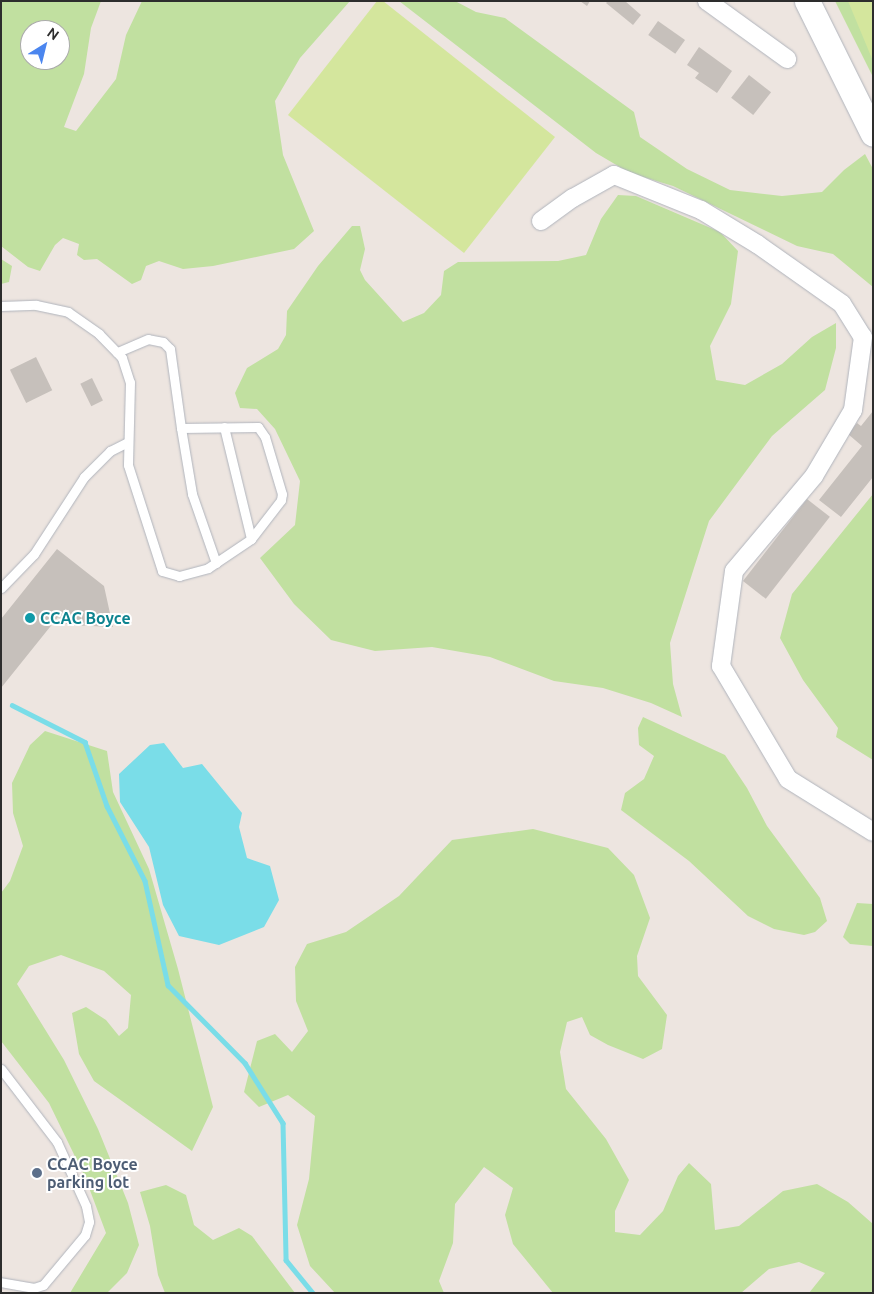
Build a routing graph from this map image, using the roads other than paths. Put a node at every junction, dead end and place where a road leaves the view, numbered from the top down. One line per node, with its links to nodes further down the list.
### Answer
1 (707, 1): 3 (street)
2 (807, 1): 4 (street)
3 (786, 60)
4 (873, 134)
5 (540, 221): 14 (street)
6 (1, 306): 7 (lane)
7 (117, 352): 8 (lane); 10 (lane)
8 (181, 428): 9 (lane); 12 (lane)
9 (224, 428): 11 (lane); 11 (lane)
10 (128, 442): 12 (lane); 13 (lane)
11 (251, 539): 12 (lane)
12 (216, 562)
13 (1, 588)
14 (873, 832)
15 (1, 1069): 16 (lane)
16 (1, 1282)

